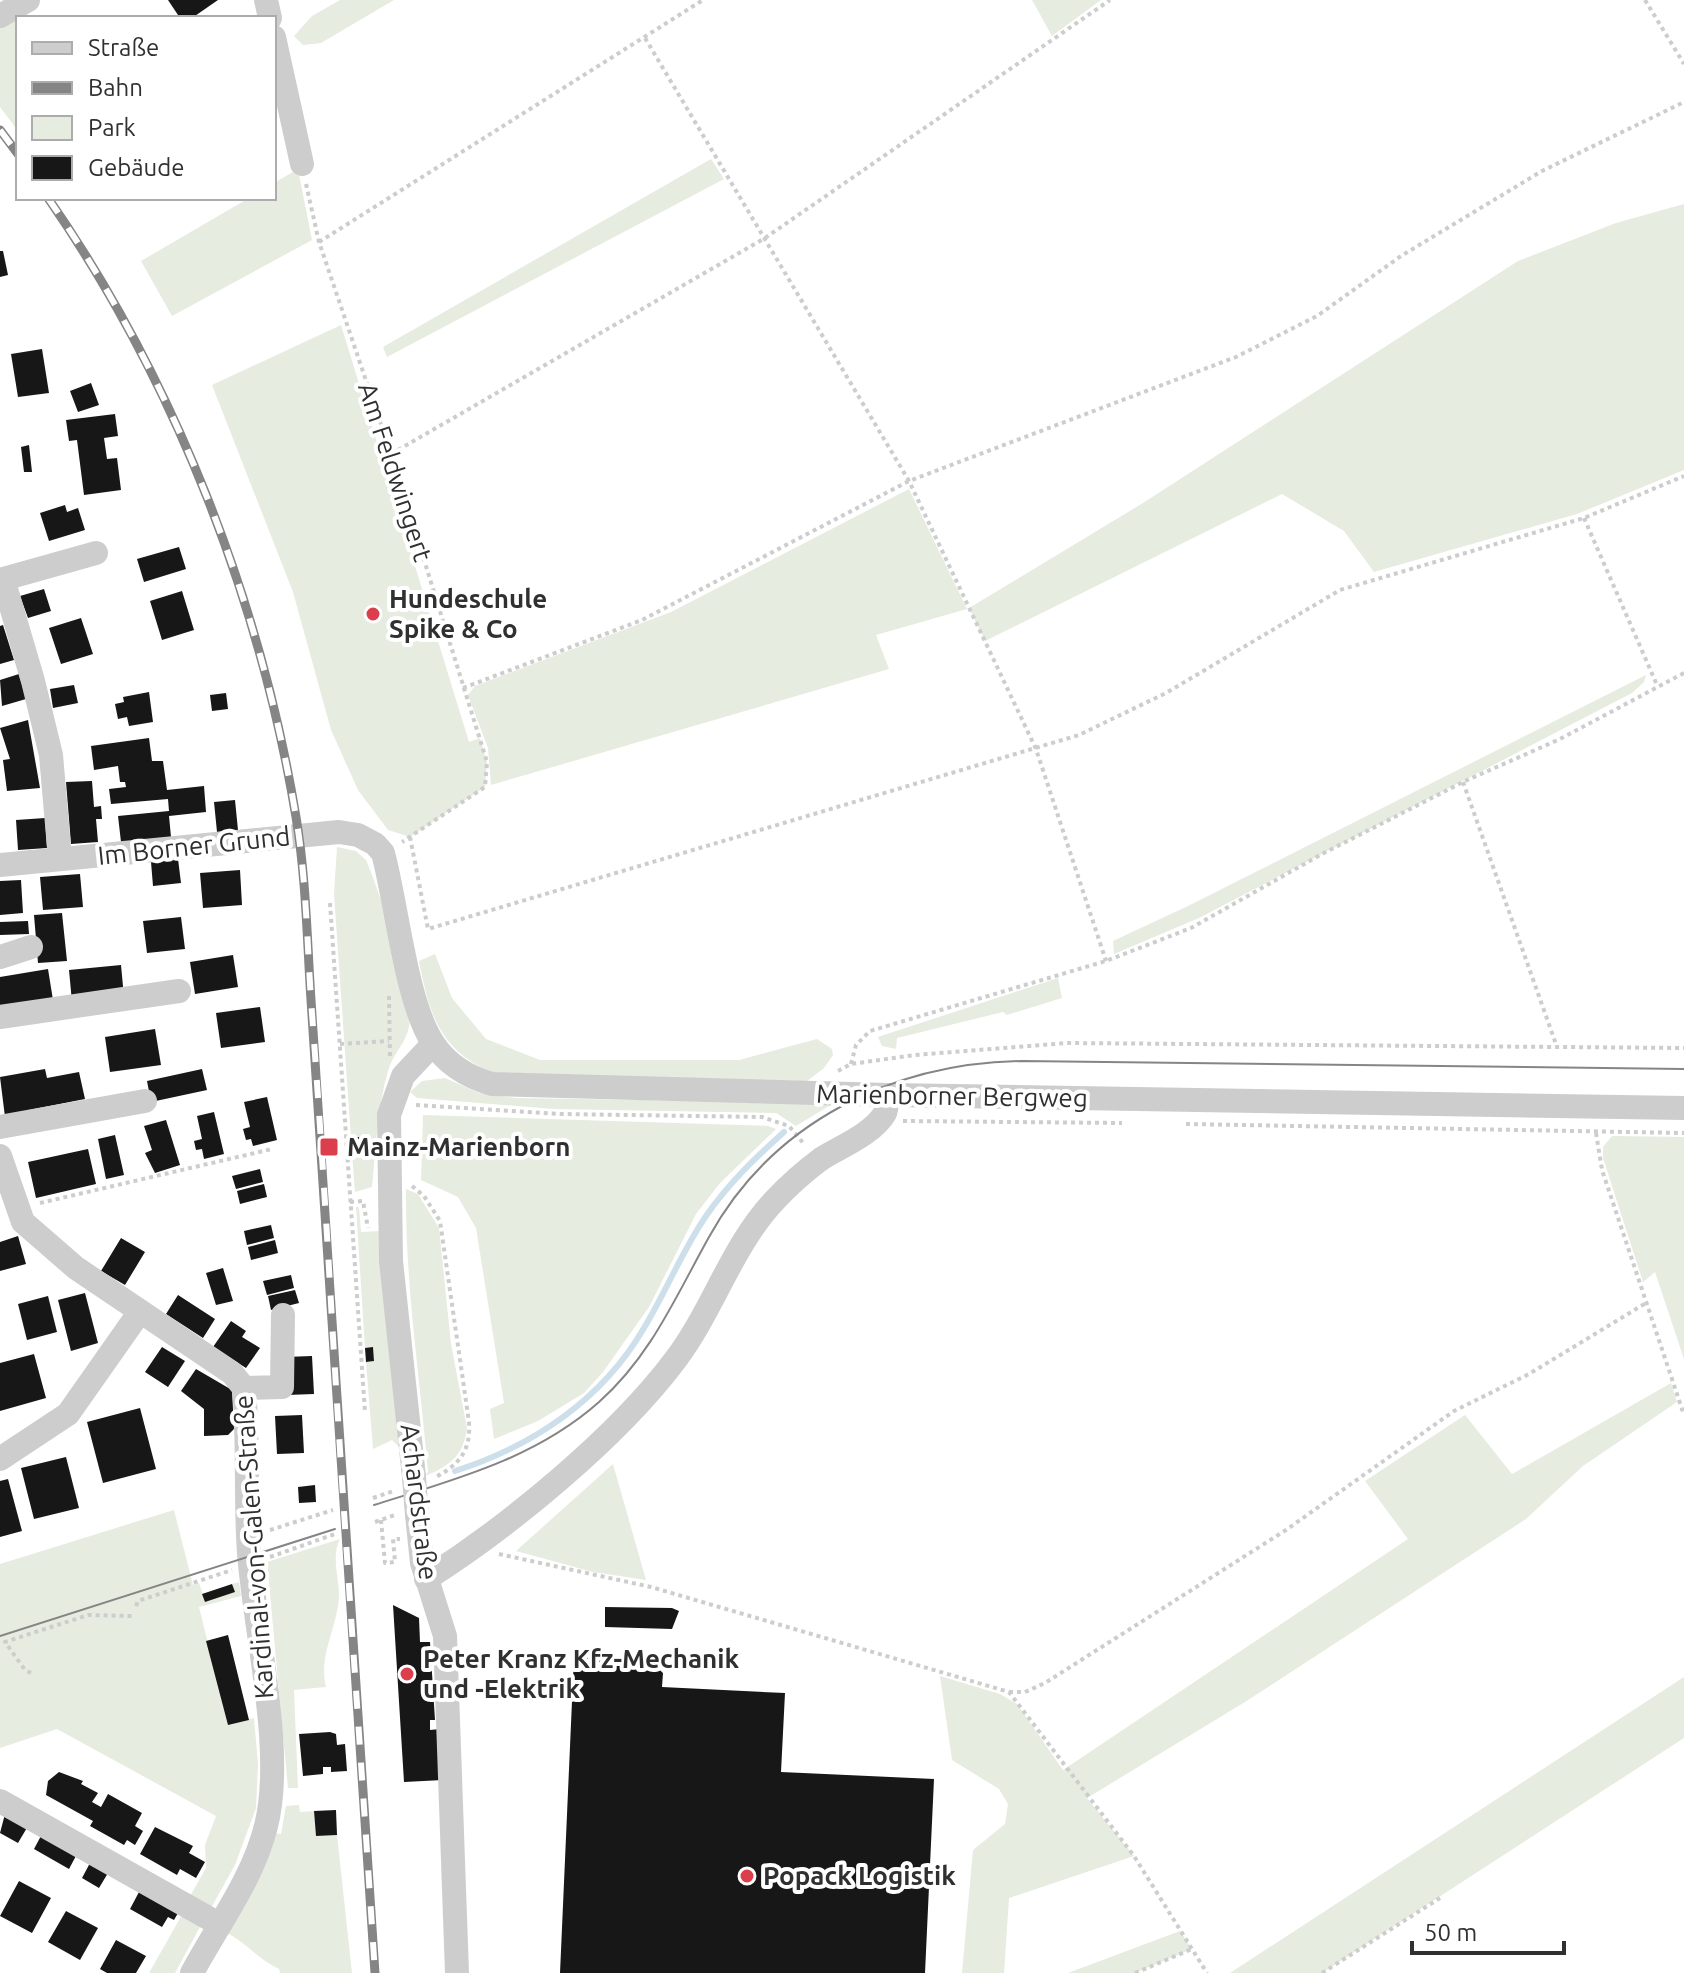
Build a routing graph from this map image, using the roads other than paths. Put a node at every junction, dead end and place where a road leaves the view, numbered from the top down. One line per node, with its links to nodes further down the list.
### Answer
1 (28, 0): 2 (street)
2 (0, 16)
3 (276, 46): 4 (street)
4 (302, 164)
5 (96, 553): 6 (street)
6 (1, 580): 8 (street)
7 (383, 853): 8 (street, Im Borner Grund); 14 (street, Marienborner Bergweg)
8 (60, 859): 9 (street, Im Borner Grund)
9 (0, 865)
10 (31, 947): 11 (street)
11 (0, 957)
12 (179, 991): 13 (street)
13 (0, 1017)
14 (433, 1044): 16 (street, Marienborner Bergweg); 25 (street, Achardstraße, bridge)
15 (145, 1101): 18 (street)
16 (885, 1106): 17 (street, Marienborner Bergweg); 25 (street)
17 (1684, 1108)
18 (0, 1127)
19 (0, 1156): 20 (street, Kardinal-von-Galen-Straße)
20 (14, 1219): 21 (street, Kardinal-von-Galen-Straße)
21 (139, 1313): 23 (street, Kardinal-von-Galen-Straße); 24 (street)
22 (283, 1315): 23 (street)
23 (244, 1388): 27 (street, Kardinal-von-Galen-Straße)
24 (0, 1459)
25 (426, 1579): 29 (street, Achardstraße)
26 (0, 1801): 27 (street)
27 (219, 1924): 28 (street, Kardinal-von-Galen-Straße)
28 (192, 1973)
29 (457, 1973)

